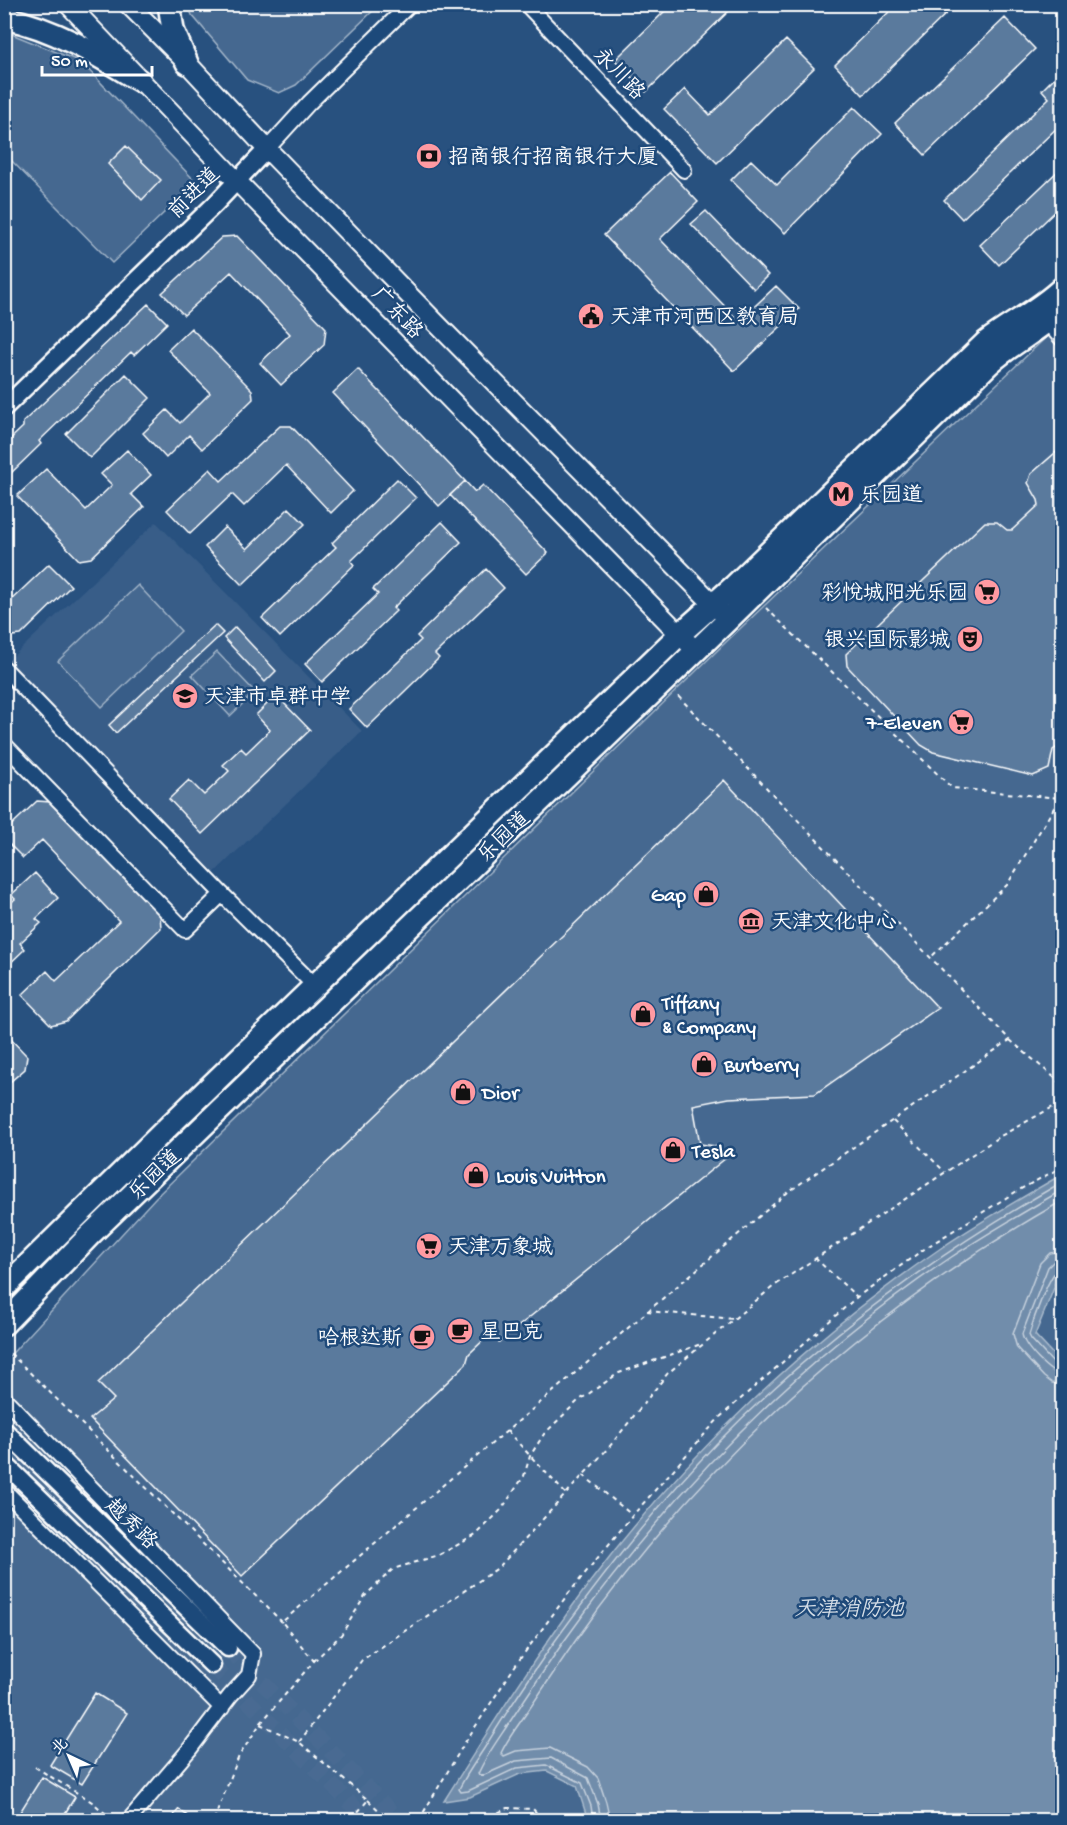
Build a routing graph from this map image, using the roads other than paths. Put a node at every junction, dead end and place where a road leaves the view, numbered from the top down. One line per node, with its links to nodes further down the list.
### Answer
1 (68, 4): 8 (main road, 广东路)
2 (128, 4): 7 (main road, 广东路)
3 (170, 4): 7 (main road)
4 (410, 4): 9 (street, 前进道)
5 (526, 4): 10 (street, 永川路)
6 (4, 18): 8 (main road)
7 (187, 63): 9 (main road, 广东路)
8 (140, 81): 11 (main road, 广东路)
9 (264, 146): 11 (street, 前进道); 17 (main road, 广东路)
10 (684, 170)
11 (233, 177): 15 (street, 前进道); 16 (street, 前进道); 19 (main road, 广东路)
12 (1062, 288): 17 (main road, 乐园道)
13 (1055, 316): 14 (street); 18 (main road, 乐园道)
14 (1062, 339)
15 (4, 392)
16 (4, 408)
17 (713, 604): 18 (main road, 广东路); 19 (main road, 乐园道)
18 (729, 619): 20 (main road, 乐园道)
19 (680, 634): 20 (main road, 广东路); 24 (main road, 乐园道)
20 (696, 651): 25 (main road, 乐园道)
21 (4, 668): 23 (street)
22 (4, 744): 23 (street)
23 (222, 894): 24 (street)
24 (315, 986): 25 (main road); 26 (main road, 乐园道)
25 (331, 1002): 27 (main road, 乐园道)
26 (4, 1288)
27 (4, 1324)
28 (4, 1398): 34 (street)
29 (4, 1430): 32 (street, 越秀路)
30 (4, 1463): 33 (street)
31 (4, 1490): 34 (street)
32 (228, 1648)
33 (213, 1665)
34 (221, 1707): 35 (street); 36 (street)
35 (119, 1821)
36 (129, 1821)

